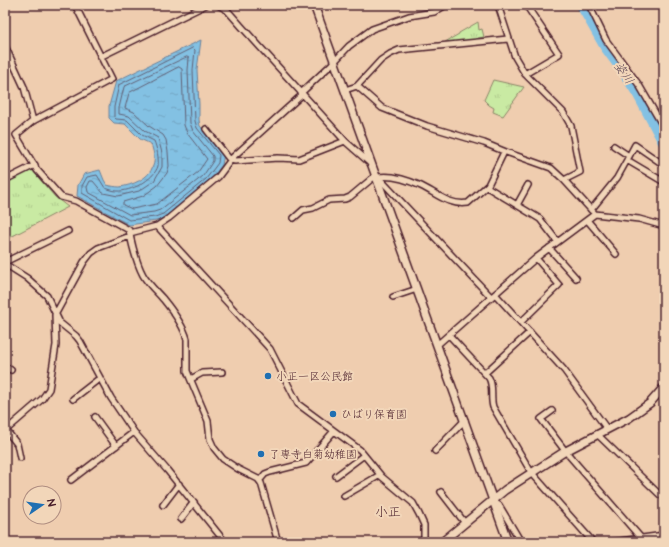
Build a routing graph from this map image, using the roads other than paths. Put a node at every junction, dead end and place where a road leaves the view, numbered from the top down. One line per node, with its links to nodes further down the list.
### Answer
1 (74, 5): 11 (street)
2 (206, 5): 11 (street)
3 (218, 5): 16 (street)
4 (314, 5): 12 (street)
5 (446, 5): 12 (street)
6 (498, 5): 9 (street)
7 (526, 5): 13 (street)
8 (589, 5): 18 (street)
9 (508, 39): 13 (street); 14 (street)
10 (5, 46): 17 (street)
11 (100, 57): 17 (street)
12 (334, 62): 15 (street); 16 (street)
13 (525, 74): 30 (street)
14 (357, 86): 15 (street); 22 (street)
15 (345, 90): 25 (street)
16 (302, 94): 20 (street); 24 (street)
17 (33, 121): 26 (street)
18 (664, 128)
19 (206, 129): 24 (street)
20 (345, 141): 24 (street); 25 (street)
21 (614, 146): 23 (street)
22 (504, 152): 30 (street); 33 (street)
23 (628, 158): 27 (street); 31 (street); 35 (street)
24 (230, 160): 38 (street)
25 (371, 164): 28 (street)
26 (35, 165): 29 (street); 41 (street)
27 (664, 165)
28 (376, 176): 33 (street); 36 (street); 48 (street); 49 (street)
29 (5, 180)
30 (564, 180): 35 (street)
31 (664, 182)
32 (528, 185): 34 (street)
33 (487, 187): 34 (street)
34 (517, 204): 42 (street)
35 (593, 212): 37 (street); 39 (street)
36 (294, 218)
37 (587, 220): 42 (street); 44 (street)
38 (157, 226): 41 (street); 69 (street)
39 (664, 226)
40 (68, 231): 46 (street)
41 (130, 234): 51 (street); 61 (street)
42 (557, 241): 43 (street)
43 (549, 248): 45 (street); 47 (street)
44 (616, 254)
45 (536, 258): 49 (street); 52 (street)
46 (5, 263): 51 (street)
47 (576, 278)
48 (417, 289): 50 (street); 55 (street)
49 (493, 296): 52 (street); 54 (street)
50 (393, 297)
51 (55, 315): 60 (street); 68 (street)
52 (521, 322): 53 (street)
53 (530, 332): 59 (street); 67 (street)
54 (449, 334): 55 (street); 59 (street)
55 (437, 345): 66 (street)
56 (5, 366): 57 (street)
57 (11, 370)
58 (222, 372): 61 (street)
59 (485, 373): 77 (street)
60 (100, 378): 63 (street); 70 (street)
61 (191, 379): 81 (street)
62 (664, 387): 67 (street)
63 (73, 399)
64 (552, 411): 74 (street)
65 (95, 417): 72 (street)
66 (465, 420): 73 (street); 86 (street)
67 (607, 429): 71 (street)
68 (5, 431): 76 (street)
69 (334, 431): 75 (street); 81 (street)
70 (134, 432): 72 (street); 82 (street)
71 (597, 434): 74 (street); 84 (street)
72 (116, 446): 80 (street)
73 (435, 451)
74 (566, 452): 77 (street); 92 (street)
75 (364, 455): 78 (street); 79 (street)
76 (20, 458)
77 (531, 472): 86 (street); 99 (street)
78 (380, 475): 85 (street); 95 (street)
79 (336, 476)
80 (71, 480)
81 (260, 480): 94 (street)
82 (179, 484): 87 (street); 88 (street)
83 (441, 492): 90 (street)
84 (660, 495)
85 (344, 496)
86 (492, 500): 90 (street); 97 (street); 98 (street)
87 (194, 502): 89 (street); 93 (street)
88 (163, 505)
89 (181, 519)
90 (465, 523): 96 (street)
91 (664, 535): 92 (street)
92 (640, 538): 100 (street)
93 (225, 542)
94 (278, 542)
95 (424, 542)
96 (442, 542)
97 (508, 542)
98 (521, 542)
99 (593, 542)
100 (613, 542)

